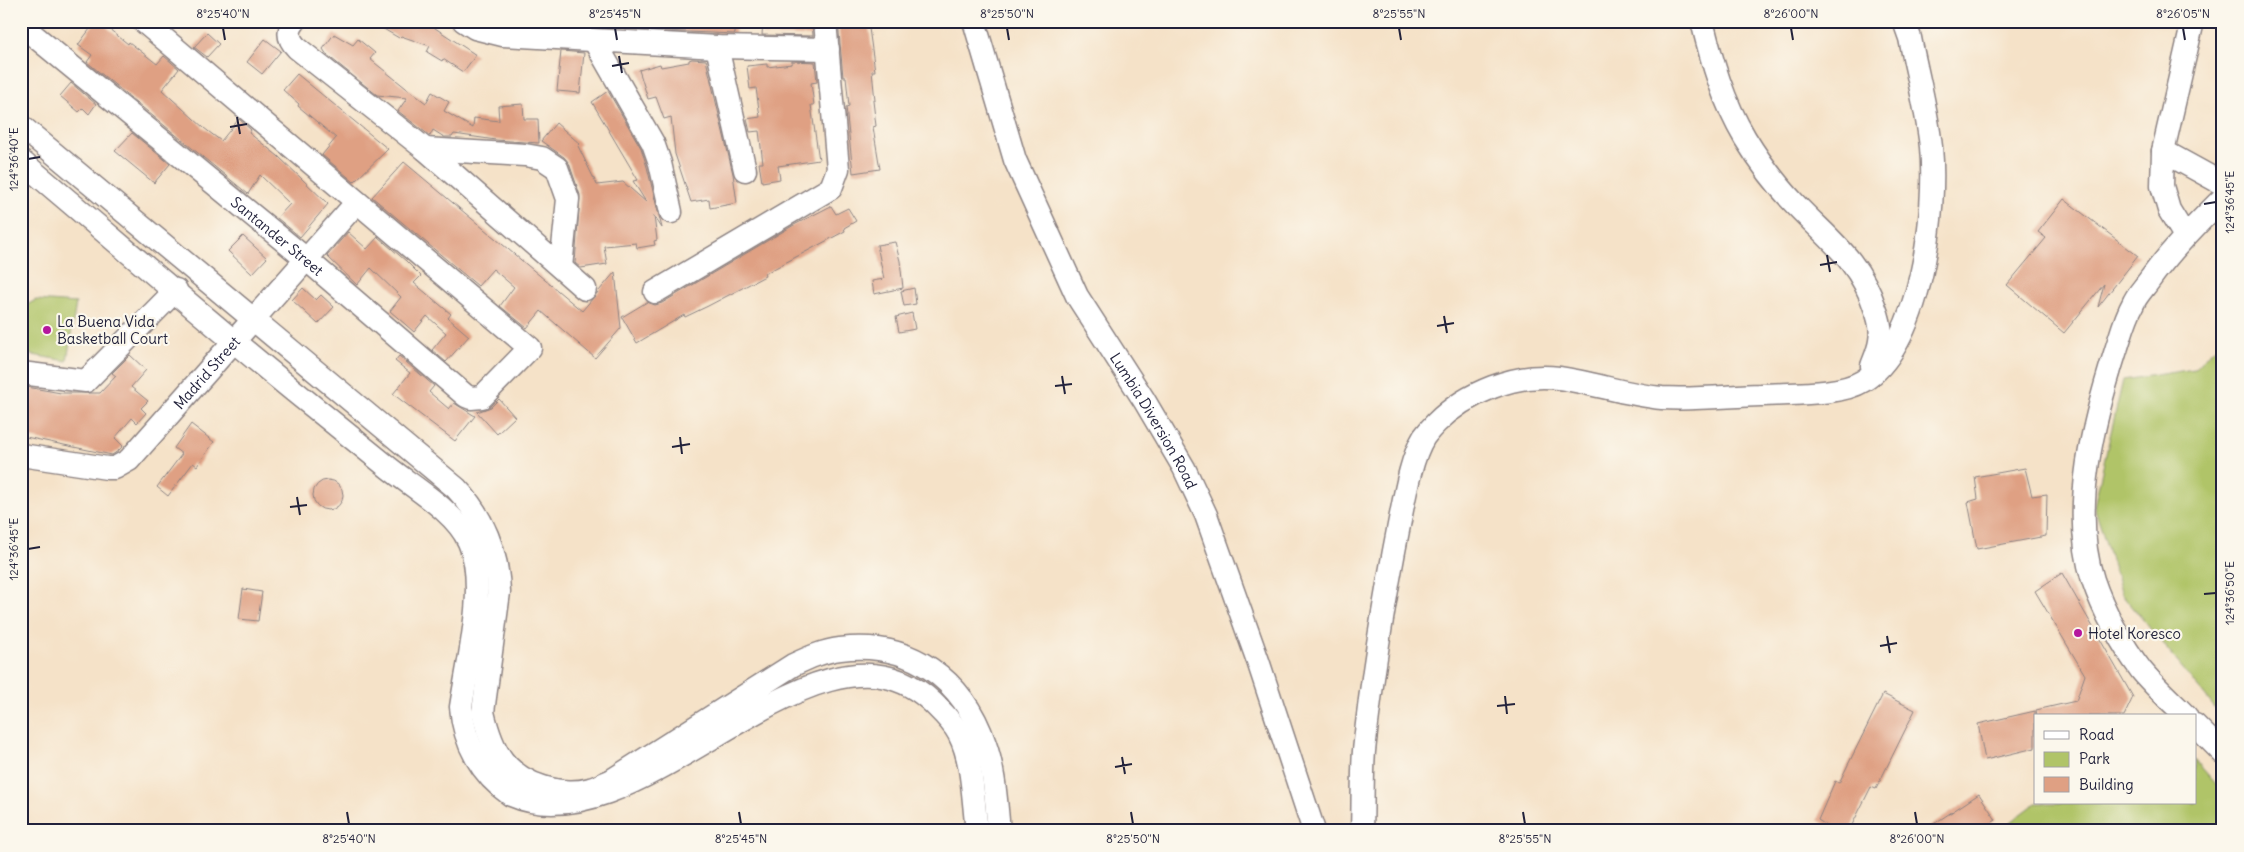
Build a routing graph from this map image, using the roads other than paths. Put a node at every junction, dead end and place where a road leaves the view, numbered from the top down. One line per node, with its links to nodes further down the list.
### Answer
1 (143, 21): 20 (street)
2 (295, 21): 14 (street)
3 (464, 21): 10 (street)
4 (825, 21): 12 (street)
5 (974, 21): 40 (street, Lumbia Diversion Road)
6 (1702, 21): 31 (street)
7 (1904, 21): 31 (street)
8 (2193, 21): 15 (street)
9 (21, 25): 23 (street, Santander Street)
10 (596, 42): 11 (street); 21 (street)
11 (717, 47): 12 (street); 17 (street)
12 (828, 49): 27 (street)
13 (21, 126): 28 (street)
14 (425, 149): 24 (street); 24 (street)
15 (2164, 150): 18 (street); 22 (street)
16 (21, 161): 25 (street)
17 (745, 170)
18 (2223, 184)
19 (2223, 198): 22 (street)
20 (357, 202): 23 (street, Madrid Street); 23 (street, Santander Street)
21 (671, 212)
22 (2185, 236): 35 (street)
23 (306, 259): 28 (street, Madrid Street)
24 (561, 267): 26 (street)
25 (176, 290): 29 (street); 30 (street)
26 (585, 290)
27 (655, 292)
28 (253, 320): 29 (street, Madrid Street); 32 (street)
29 (233, 342): 33 (street, Madrid Street); 34 (street)
30 (21, 373)
31 (1868, 376): 41 (street)
32 (404, 446): 34 (street); 39 (street)
33 (21, 456)
34 (389, 468): 38 (street)
35 (2184, 714)
36 (2196, 726): 37 (street)
37 (2223, 753)
38 (977, 831)
39 (999, 831)
40 (1314, 831)
41 (1362, 831)

